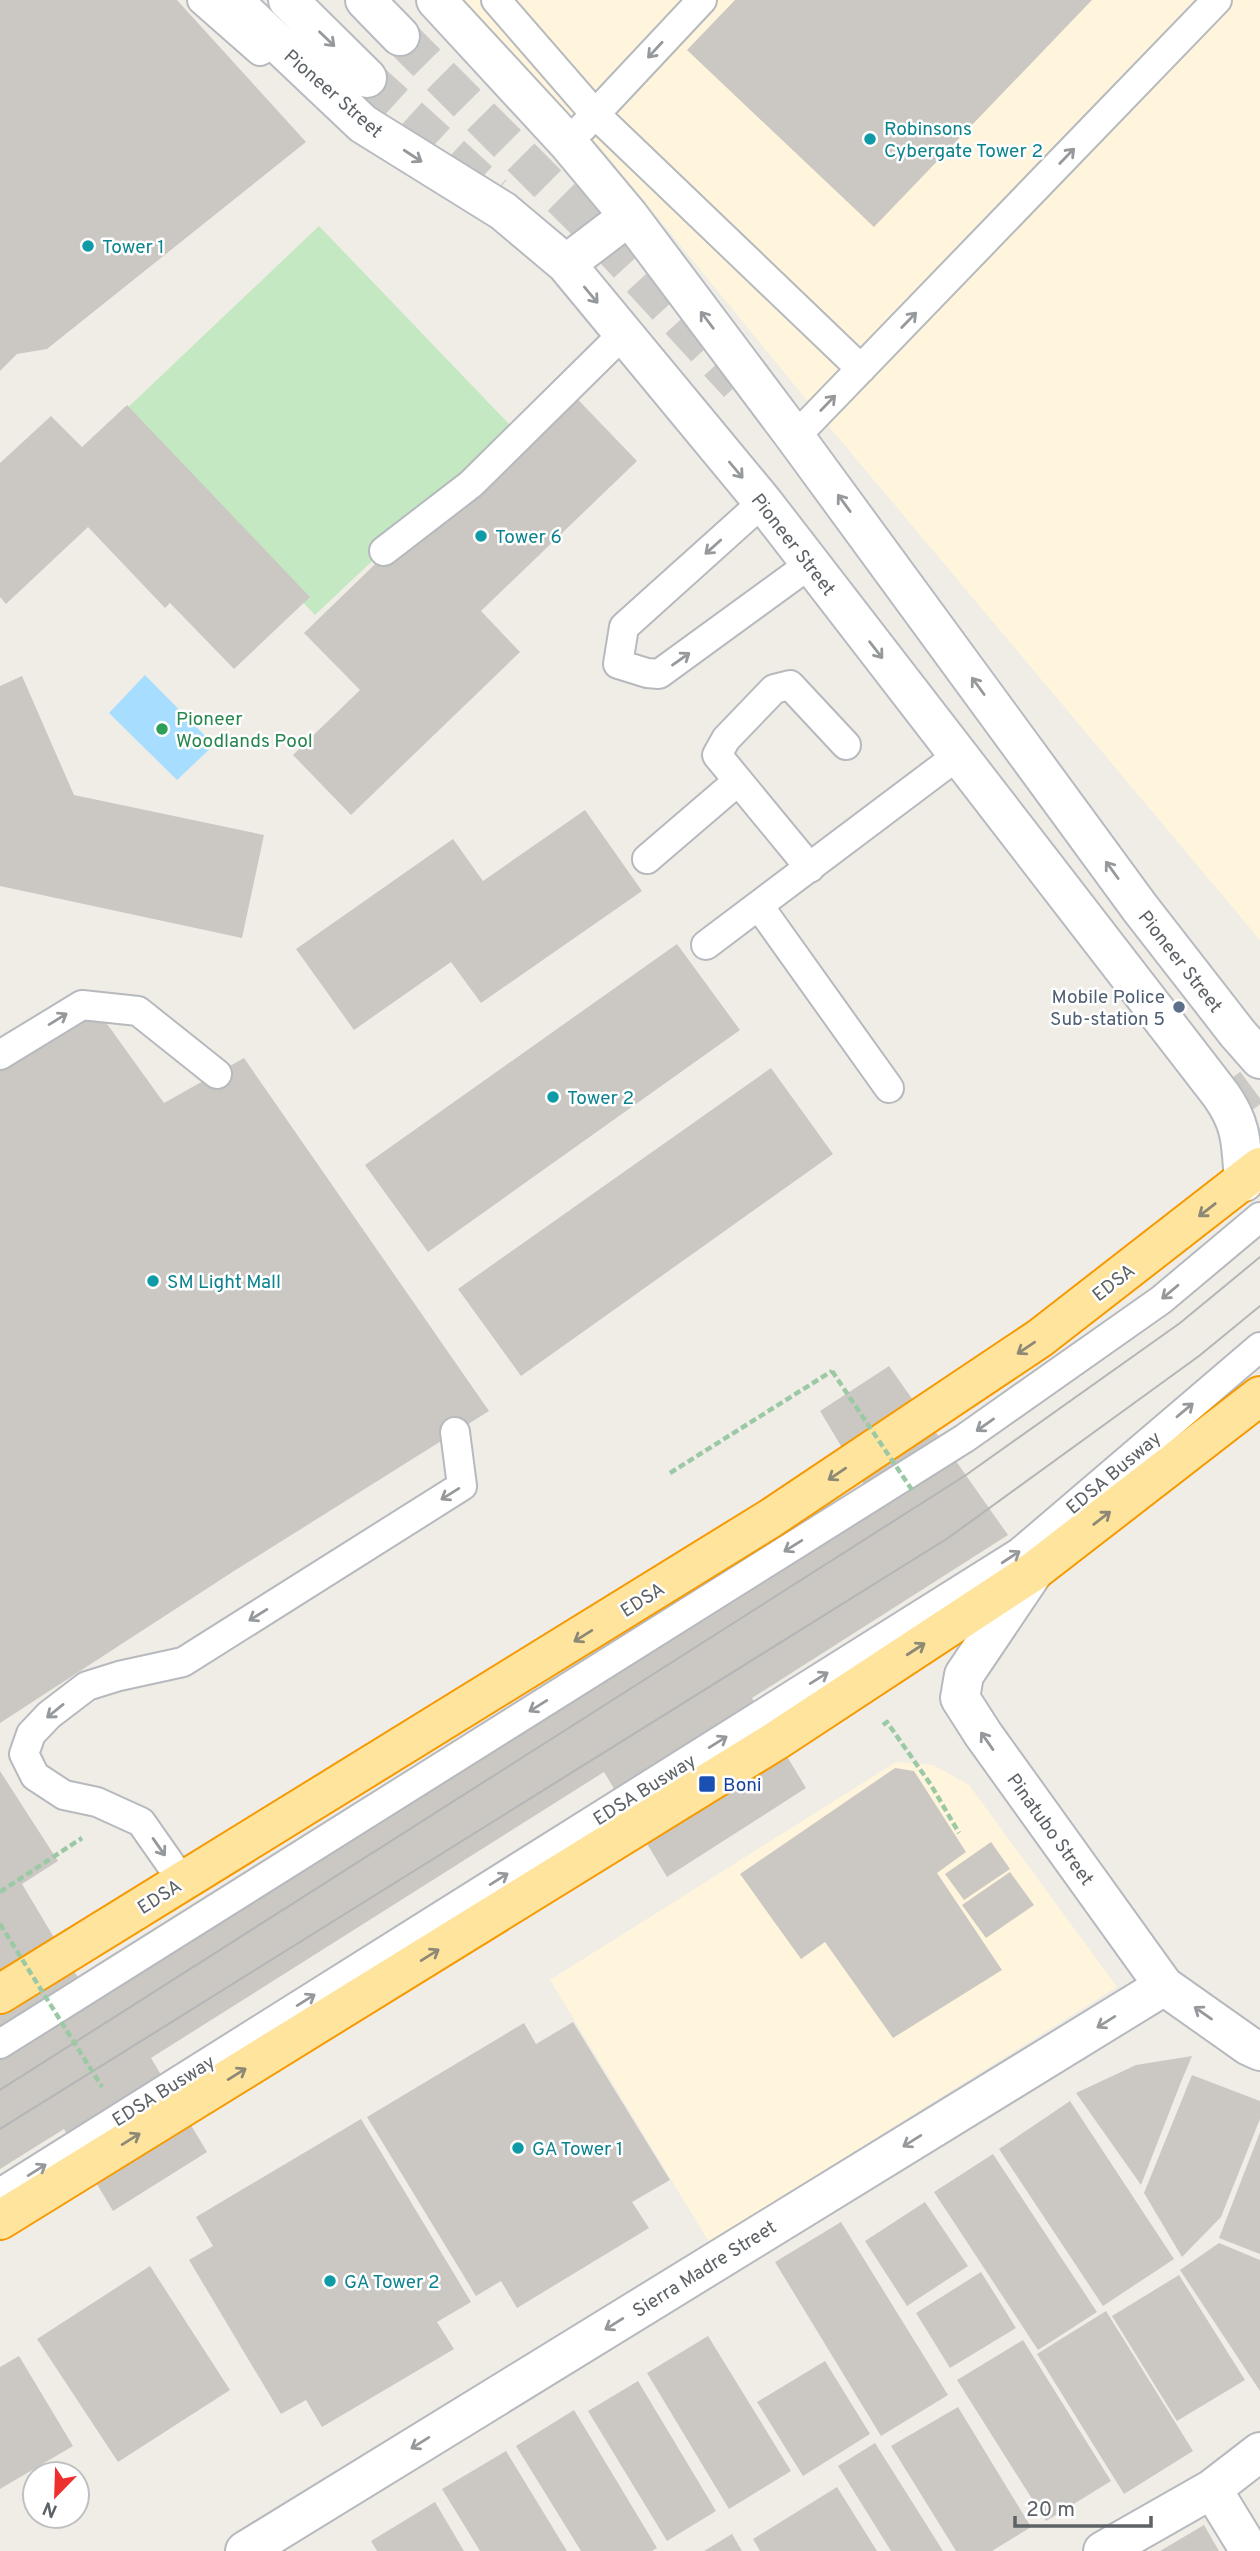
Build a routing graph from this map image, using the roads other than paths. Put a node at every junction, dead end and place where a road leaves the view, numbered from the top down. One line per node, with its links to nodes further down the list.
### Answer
1 (202, 0): 10 (lane)
2 (232, 0): 10 (main road, Pioneer Street)
3 (288, 0): 11 (main road, Pioneer Street, one-way to 11)
4 (365, 0): 9 (main road)
5 (436, 0): 13 (main road, Pioneer Street)
6 (496, 0): 12 (lane)
7 (702, 0): 12 (lane, one-way to 12)
8 (1217, 0): 17 (lane, one-way to 8)
9 (400, 36)
10 (300, 66): 15 (main road, Pioneer Street, one-way to 15)
11 (367, 78)
12 (595, 114): 13 (lane); 17 (lane)
13 (568, 143): 14 (main road, Pioneer Street)
14 (629, 216): 15 (main road); 18 (main road, Pioneer Street, one-way to 14)
15 (566, 264): 16 (main road, Pioneer Street, one-way to 16)
16 (622, 335): 19 (main road, Pioneer Street, one-way to 19); 20 (lane)
17 (861, 369): 18 (lane, one-way to 17)
18 (795, 437): 28 (main road, Pioneer Street, one-way to 18)
19 (763, 502): 21 (main road, Pioneer Street); 21 (lane, one-way to 21)
20 (384, 551)
21 (810, 564): 23 (main road, Pioneer Street, one-way to 23)
22 (846, 745): 24 (lane)
23 (957, 755): 26 (lane); 29 (main road, Pioneer Street)
24 (738, 781): 25 (lane); 26 (lane)
25 (647, 859)
26 (810, 868): 27 (lane)
27 (759, 906): 30 (lane); 34 (lane)
28 (1140, 908): 29 (main road); 32 (main road, Pioneer Street)
29 (1099, 941): 35 (main road, Pioneer Street)
30 (706, 945)
31 (0, 1055): 33 (lane, one-way to 33)
32 (1260, 1059)
33 (217, 1073)
34 (889, 1088)
35 (1252, 1174): 41 (highway, EDSA, one-way to 41)
36 (1260, 1217): 44 (lane, one-way to 44)
37 (1260, 1347): 46 (lane, EDSA Busway, one-way to 37)
38 (1260, 1396): 40 (highway, one-way to 38)
39 (454, 1433): 41 (lane, one-way to 41)
40 (1034, 1571): 42 (main road, Pinatubo Street, one-way to 40); 47 (highway, one-way to 40)
41 (183, 1882): 43 (highway, EDSA)
42 (1164, 1986): 45 (main road, Pinatubo Street, one-way to 42); 50 (main road, Sierra Madre Street, one-way to 50)
43 (0, 1994)
44 (0, 2044)
45 (1260, 2050)
46 (0, 2193)
47 (0, 2220)
48 (1260, 2452): 49 (main road)
49 (1212, 2489): 51 (main road); 52 (main road)
50 (245, 2551)
51 (1103, 2551)
52 (1250, 2551)

